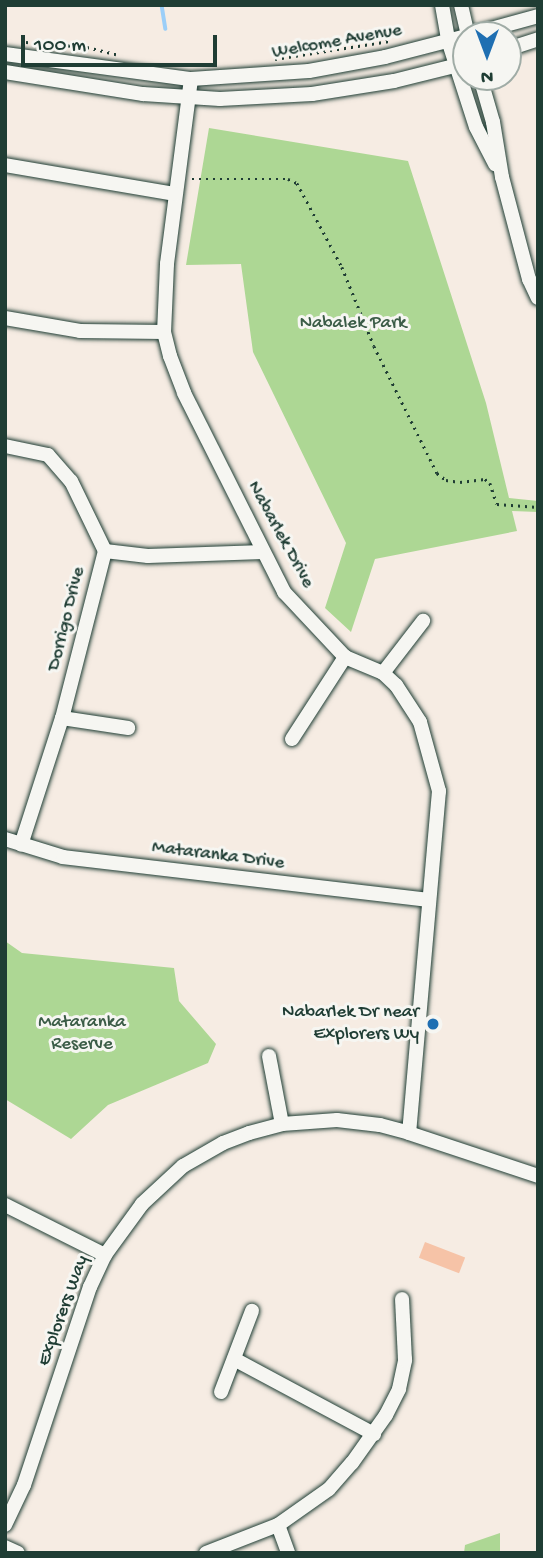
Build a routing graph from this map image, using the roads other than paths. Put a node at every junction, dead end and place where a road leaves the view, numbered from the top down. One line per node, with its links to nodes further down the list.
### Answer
1 (442, 5): 5 (street)
2 (538, 16): 3 (street, Welcome Avenue)
3 (520, 21)
4 (452, 39): 5 (street, Welcome Avenue)
5 (448, 40): 6 (street); 10 (street, Welcome Avenue)
6 (452, 47)
7 (5, 54): 10 (street, Welcome Avenue)
8 (452, 66): 13 (street)
9 (5, 72): 13 (street)
10 (191, 79): 13 (street, Nabarlek Drive)
11 (467, 91): 15 (street)
12 (484, 91): 15 (street)
13 (190, 99): 16 (street, Nabarlek Drive)
14 (5, 165): 16 (street)
15 (502, 177): 17 (street)
16 (175, 194): 19 (street, Nabarlek Drive)
17 (538, 298)
18 (5, 318): 19 (street)
19 (164, 332): 22 (street, Nabarlek Drive)
20 (5, 446): 21 (street, Dorrigo Drive)
21 (105, 551): 22 (street); 26 (street, Dorrigo Drive)
22 (263, 552): 24 (street, Nabarlek Drive)
23 (423, 621): 25 (street)
24 (345, 657): 25 (street, Nabarlek Drive); 28 (street)
25 (383, 673): 31 (street, Nabarlek Drive)
26 (62, 718): 27 (street); 30 (street, Dorrigo Drive)
27 (128, 728)
28 (292, 739)
29 (5, 839): 30 (street, Mataranka Drive)
30 (21, 845): 31 (street, Mataranka Drive)
31 (428, 900): 34 (street, Nabarlek Drive)
32 (269, 1056): 33 (street)
33 (282, 1124): 34 (street, Explorers Way); 37 (street, Explorers Way)
34 (409, 1133): 35 (street, Explorers Way)
35 (538, 1176)
36 (5, 1205): 37 (street)
37 (105, 1255): 43 (street, Explorers Way)
38 (402, 1299): 42 (street)
39 (252, 1311): 40 (street)
40 (234, 1359): 41 (street); 42 (street)
41 (221, 1392)
42 (374, 1434): 44 (street)
43 (5, 1525)
44 (278, 1525): 47 (street); 48 (street)
45 (5, 1547): 46 (street)
46 (18, 1553)
47 (206, 1553)
48 (288, 1553)

